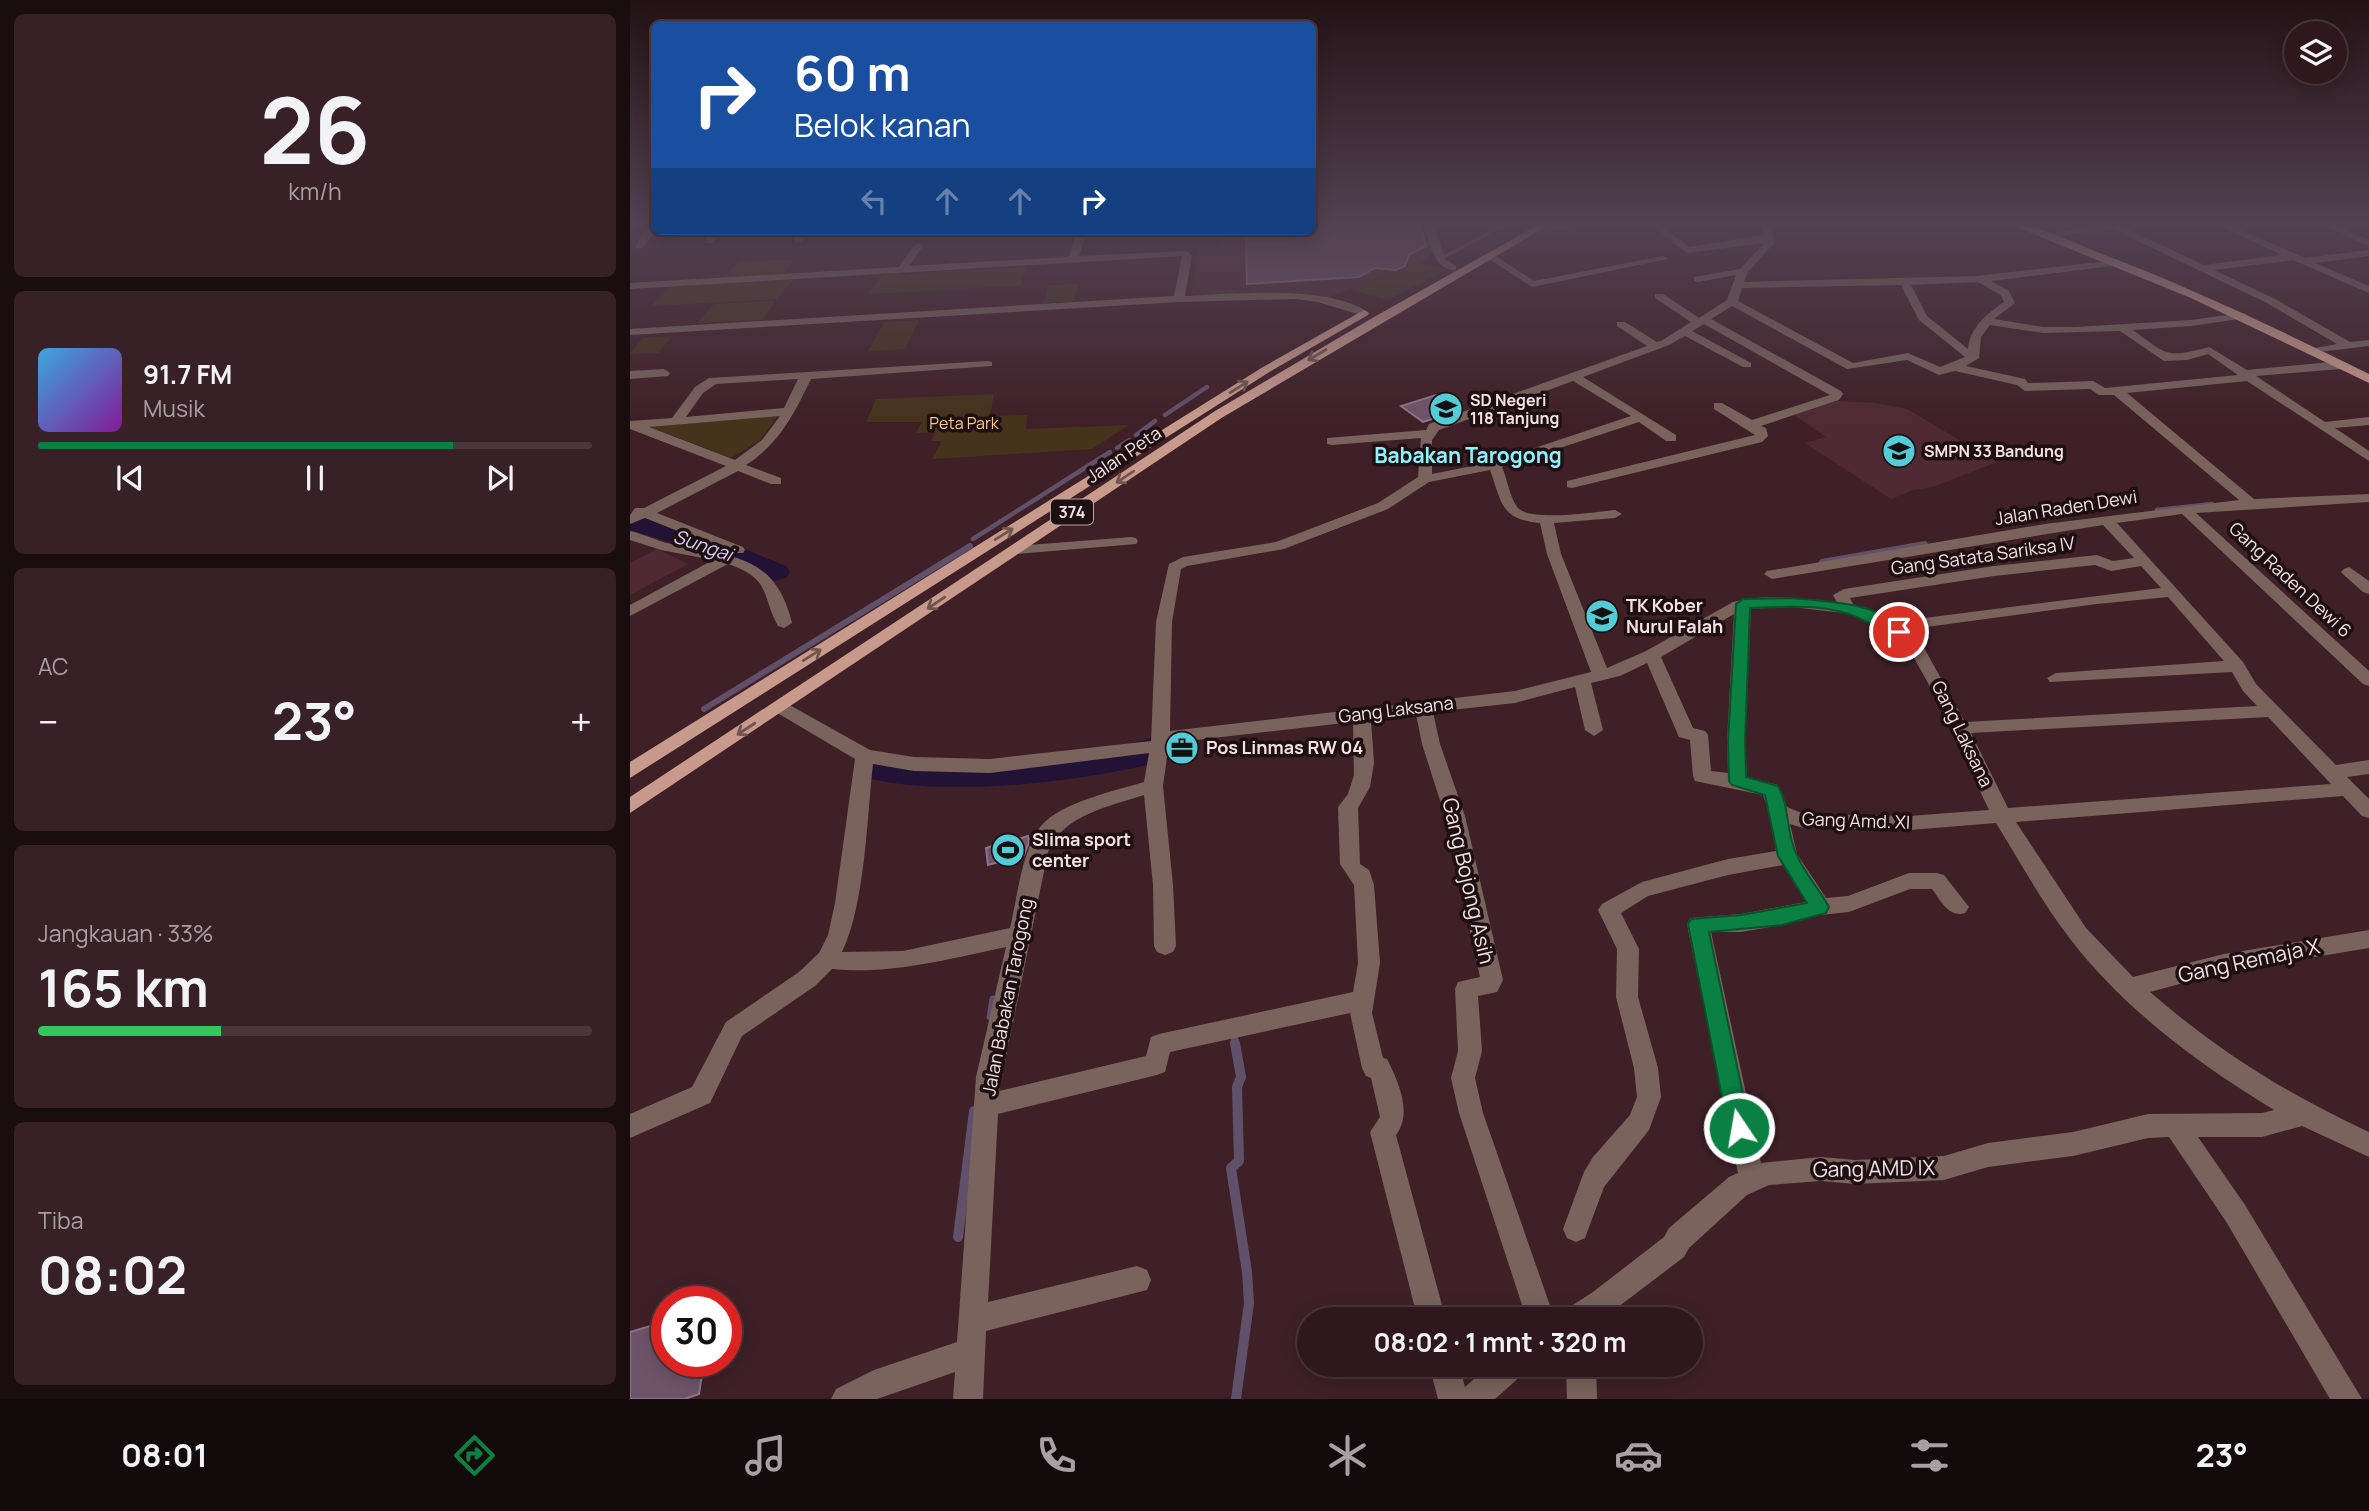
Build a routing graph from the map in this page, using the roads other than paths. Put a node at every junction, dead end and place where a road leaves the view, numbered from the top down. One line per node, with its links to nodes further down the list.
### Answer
1 (1181, 290): 10 (street)
2 (1408, 290): 12 (main road, Jalan Peta / 374)
3 (1430, 290): 39 (main road, Jalan Peta / 374, one-way to 39)
4 (1738, 290): 11 (street)
5 (1908, 290): 24 (street)
6 (2000, 290): 15 (street)
7 (2182, 290): 13 (main road)
8 (2248, 290): 21 (street)
9 (1659, 296): 14 (street)
10 (1179, 299): 12 (street); 19 (street)
11 (1732, 302): 14 (street); 28 (street)
12 (1364, 313): 37 (main road, Jalan Peta / 374, one-way to 12)
13 (2242, 316): 17 (street); 23 (main road)
14 (1700, 320): 18 (street); 44 (street)
15 (1988, 321): 17 (street); 24 (street)
16 (1621, 324): 22 (street)
17 (2122, 327): 33 (street)
18 (1684, 331): 22 (street); 26 (street)
19 (630, 332)
20 (2369, 343): 21 (street)
21 (2346, 345): 23 (street)
22 (1656, 346): 31 (street)
23 (2314, 351): 27 (main road)
24 (1973, 358): 28 (street)
25 (988, 363): 32 (street)
26 (1748, 365)
27 (2341, 365): 33 (street); 34 (main road)
28 (1955, 367): 35 (street)
29 (664, 373): 30 (street)
30 (630, 375)
31 (1572, 375): 40 (street); 46 (street)
32 (806, 376): 38 (street); 41 (street)
33 (2246, 376): 35 (street); 45 (street)
34 (2369, 379)
35 (2117, 391): 56 (street)
36 (1718, 406): 44 (street)
37 (1203, 410): 39 (main road); 92 (main road, Jalan Peta / 374, one-way to 37)
38 (787, 412): 41 (street); 51 (street)
39 (1219, 414): 65 (main road, Jalan Peta / 374, one-way to 65)
40 (1641, 417): 47 (street); 50 (street)
41 (676, 421): 43 (street)
42 (2369, 421): 45 (street)
43 (630, 425): 51 (street)
44 (1750, 425): 54 (street)
45 (2321, 426): 49 (street)
46 (1428, 434): 48 (street); 52 (street)
47 (1671, 438)
48 (1332, 441)
49 (2369, 457)
50 (1494, 465): 52 (street); 60 (street)
51 (735, 466): 53 (street); 59 (street)
52 (1425, 479): 89 (street)
53 (776, 481)
54 (1572, 484)
55 (2368, 499): 56 (street, Jalan Raden Dewi)
56 (2253, 505): 57 (street, Jalan Raden Dewi)
57 (2185, 510): 61 (street, Jalan Raden Dewi); 81 (street, Gang Raden Dewi 6)
58 (1615, 514): 60 (street)
59 (634, 515): 64 (street)
60 (1546, 518): 79 (street)
61 (2106, 520): 67 (street); 69 (street, Jalan Raden Dewi)
62 (630, 534): 66 (street)
63 (1131, 541): 65 (street)
64 (738, 550)
65 (1015, 550): 83 (main road, Jalan Peta / 374, one-way to 83)
66 (725, 559): 74 (street); 75 (street)
67 (2144, 561): 71 (street); 73 (street, Gang Satata Sariksa IV)
68 (2349, 572): 70 (street)
69 (1772, 574)
70 (2369, 589)
71 (2172, 592): 76 (street); 78 (street)
72 (1743, 604): 73 (street, Gang Laksana); 77 (street, Gang Laksana); 94 (street)
73 (1848, 609): 76 (street, Gang Laksana)
74 (630, 611)
75 (784, 624)
76 (1891, 627): 87 (street, Gang Laksana)
77 (1652, 655): 79 (street, Gang Laksana); 94 (street)
78 (2237, 666): 80 (street); 85 (street)
79 (1601, 676): 82 (street, Gang Laksana)
80 (2056, 678)
81 (2369, 680)
82 (1582, 681): 84 (street, Gang Laksana); 88 (street)
83 (780, 707): 90 (street); 97 (main road, Jalan Peta / 374, one-way to 97)
84 (1423, 707): 86 (street, Gang Laksana); 119 (street, Gang Bojong Asih)
85 (2274, 711): 87 (street); 93 (street)
86 (1361, 714): 89 (street, Gang Laksana); 109 (street)
87 (1960, 728): 100 (street, Gang Laksana)
88 (1594, 730)
89 (1159, 747): 90 (street, Gang Laksana); 95 (street)
90 (865, 756): 107 (street)
91 (2369, 767): 93 (street)
92 (631, 769)
93 (2333, 772): 96 (street)
94 (1738, 781): 99 (street, Gang Amd. XI)
95 (1153, 786): 104 (street, Jalan Babakan Tarogong); 106 (street)
96 (2350, 789): 98 (street); 100 (street, Gang Amd. XI)
97 (630, 806)
98 (2369, 811)
99 (1780, 812): 100 (street, Gang Amd. XI); 101 (street)
100 (2002, 817): 108 (street, Gang Laksana)
101 (1788, 856): 102 (street); 116 (street)
102 (1819, 907): 103 (street); 115 (street)
103 (1958, 907)
104 (1020, 935): 107 (street); 110 (street, Jalan Babakan Tarogong)
105 (2369, 939): 108 (street, Gang Remaja X)
106 (1165, 946)
107 (827, 959): 112 (street)
108 (2129, 988): 111 (street, Gang Laksana)
109 (1363, 1000): 110 (street); 118 (street)
110 (987, 1105): 121 (street, Jalan Babakan Tarogong)
111 (2303, 1114): 113 (street, Gang AMD IX); 114 (street, Gang Laksana)
112 (630, 1126)
113 (2176, 1127): 115 (street, Gang AMD IX); 131 (street)
114 (2369, 1145)
115 (1752, 1179): 120 (street, Gang AMD IX)
116 (1576, 1229)
117 (1137, 1280): 121 (street)
118 (1429, 1307)
119 (1537, 1307)
120 (1594, 1307)
121 (972, 1320): 122 (street, Jalan Babakan Tarogong)
122 (971, 1352): 126 (street); 127 (street, Jalan Babakan Tarogong)
123 (1447, 1377): 128 (street)
124 (1498, 1377): 129 (street)
125 (1581, 1377): 130 (street)
126 (846, 1399)
127 (968, 1399)
128 (1453, 1399)
129 (1473, 1399)
130 (1582, 1399)
131 (2347, 1399)

